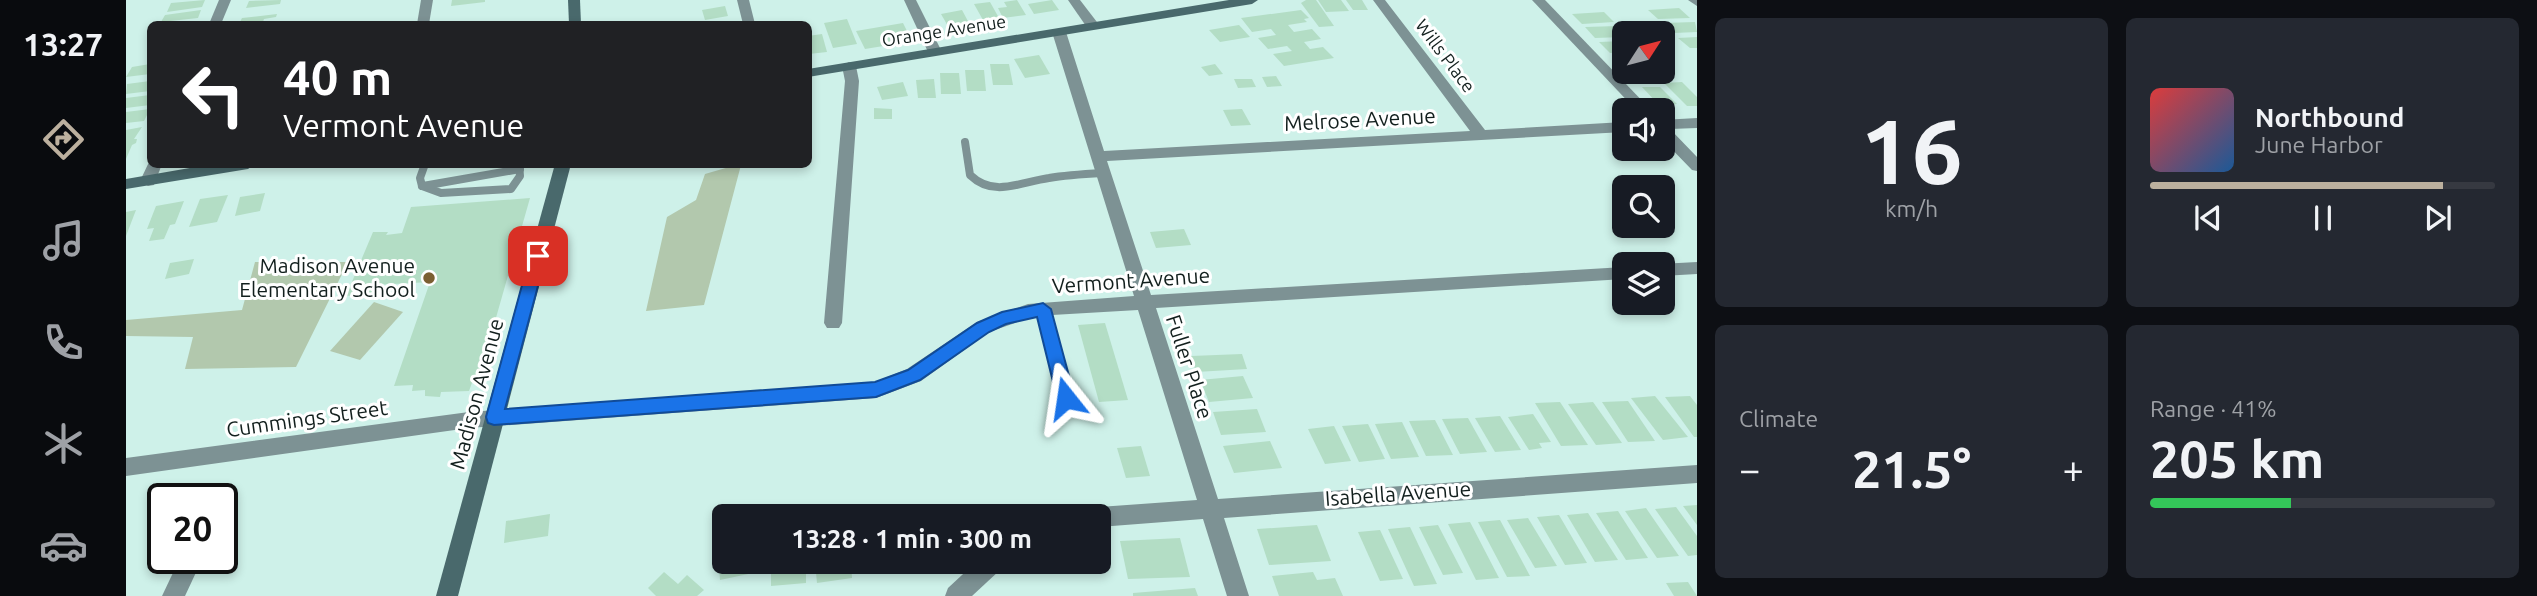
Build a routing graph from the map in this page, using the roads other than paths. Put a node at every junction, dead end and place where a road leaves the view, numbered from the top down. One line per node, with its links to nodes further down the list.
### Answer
1 (225, 0): 11 (street)
2 (427, 0): 12 (street)
3 (574, 0): 13 (street)
4 (743, 0): 14 (street)
5 (910, 0): 17 (street)
6 (1074, 0): 15 (street)
7 (1252, 0): 10 (street, Orange Avenue)
8 (1379, 0): 24 (street, Wills Place)
9 (1538, 0): 20 (street)
10 (1236, 1): 15 (street, Orange Avenue)
11 (216, 21)
12 (424, 21)
13 (575, 21)
14 (748, 21)
15 (1093, 26): 16 (street, Orange Avenue)
16 (1059, 32): 17 (street, Orange Avenue); 27 (street, Fuller Place)
17 (935, 52): 18 (street, Orange Avenue)
18 (849, 66): 19 (street, Orange Avenue); 43 (street)
19 (812, 72)
20 (1632, 98)
21 (1697, 123): 22 (street)
22 (1675, 126)
23 (1612, 128): 24 (street, Melrose Avenue)
24 (1481, 135): 27 (street, Melrose Avenue)
25 (1675, 141): 28 (street)
26 (965, 142): 27 (lane)
27 (1101, 164): 41 (street, Fuller Place)
28 (1697, 166)
29 (153, 168): 35 (street)
30 (224, 168): 35 (street)
31 (424, 168): 37 (lane)
32 (515, 168): 37 (lane)
33 (520, 168): 37 (lane)
34 (562, 168): 45 (street, Madison Avenue)
35 (148, 181): 36 (street)
36 (126, 184)
37 (422, 186)
38 (1697, 268): 39 (street)
39 (1675, 269)
40 (1612, 274): 41 (street, Vermont Avenue)
41 (1144, 302): 42 (street, Vermont Avenue); 48 (street, Fuller Place)
42 (1043, 309): 44 (lane); 45 (street, Vermont Avenue)
43 (833, 323)
44 (1066, 398)
45 (494, 417): 46 (street, Cummings Street); 53 (street, Madison Avenue)
46 (126, 467)
47 (1697, 474): 48 (street, Isabella Avenue)
48 (1210, 507): 49 (street, Isabella Avenue); 55 (street, Fuller Place)
49 (1111, 516)
50 (184, 574): 52 (street)
51 (979, 574): 54 (street)
52 (173, 596)
53 (447, 596)
54 (956, 596)
55 (1238, 596)

